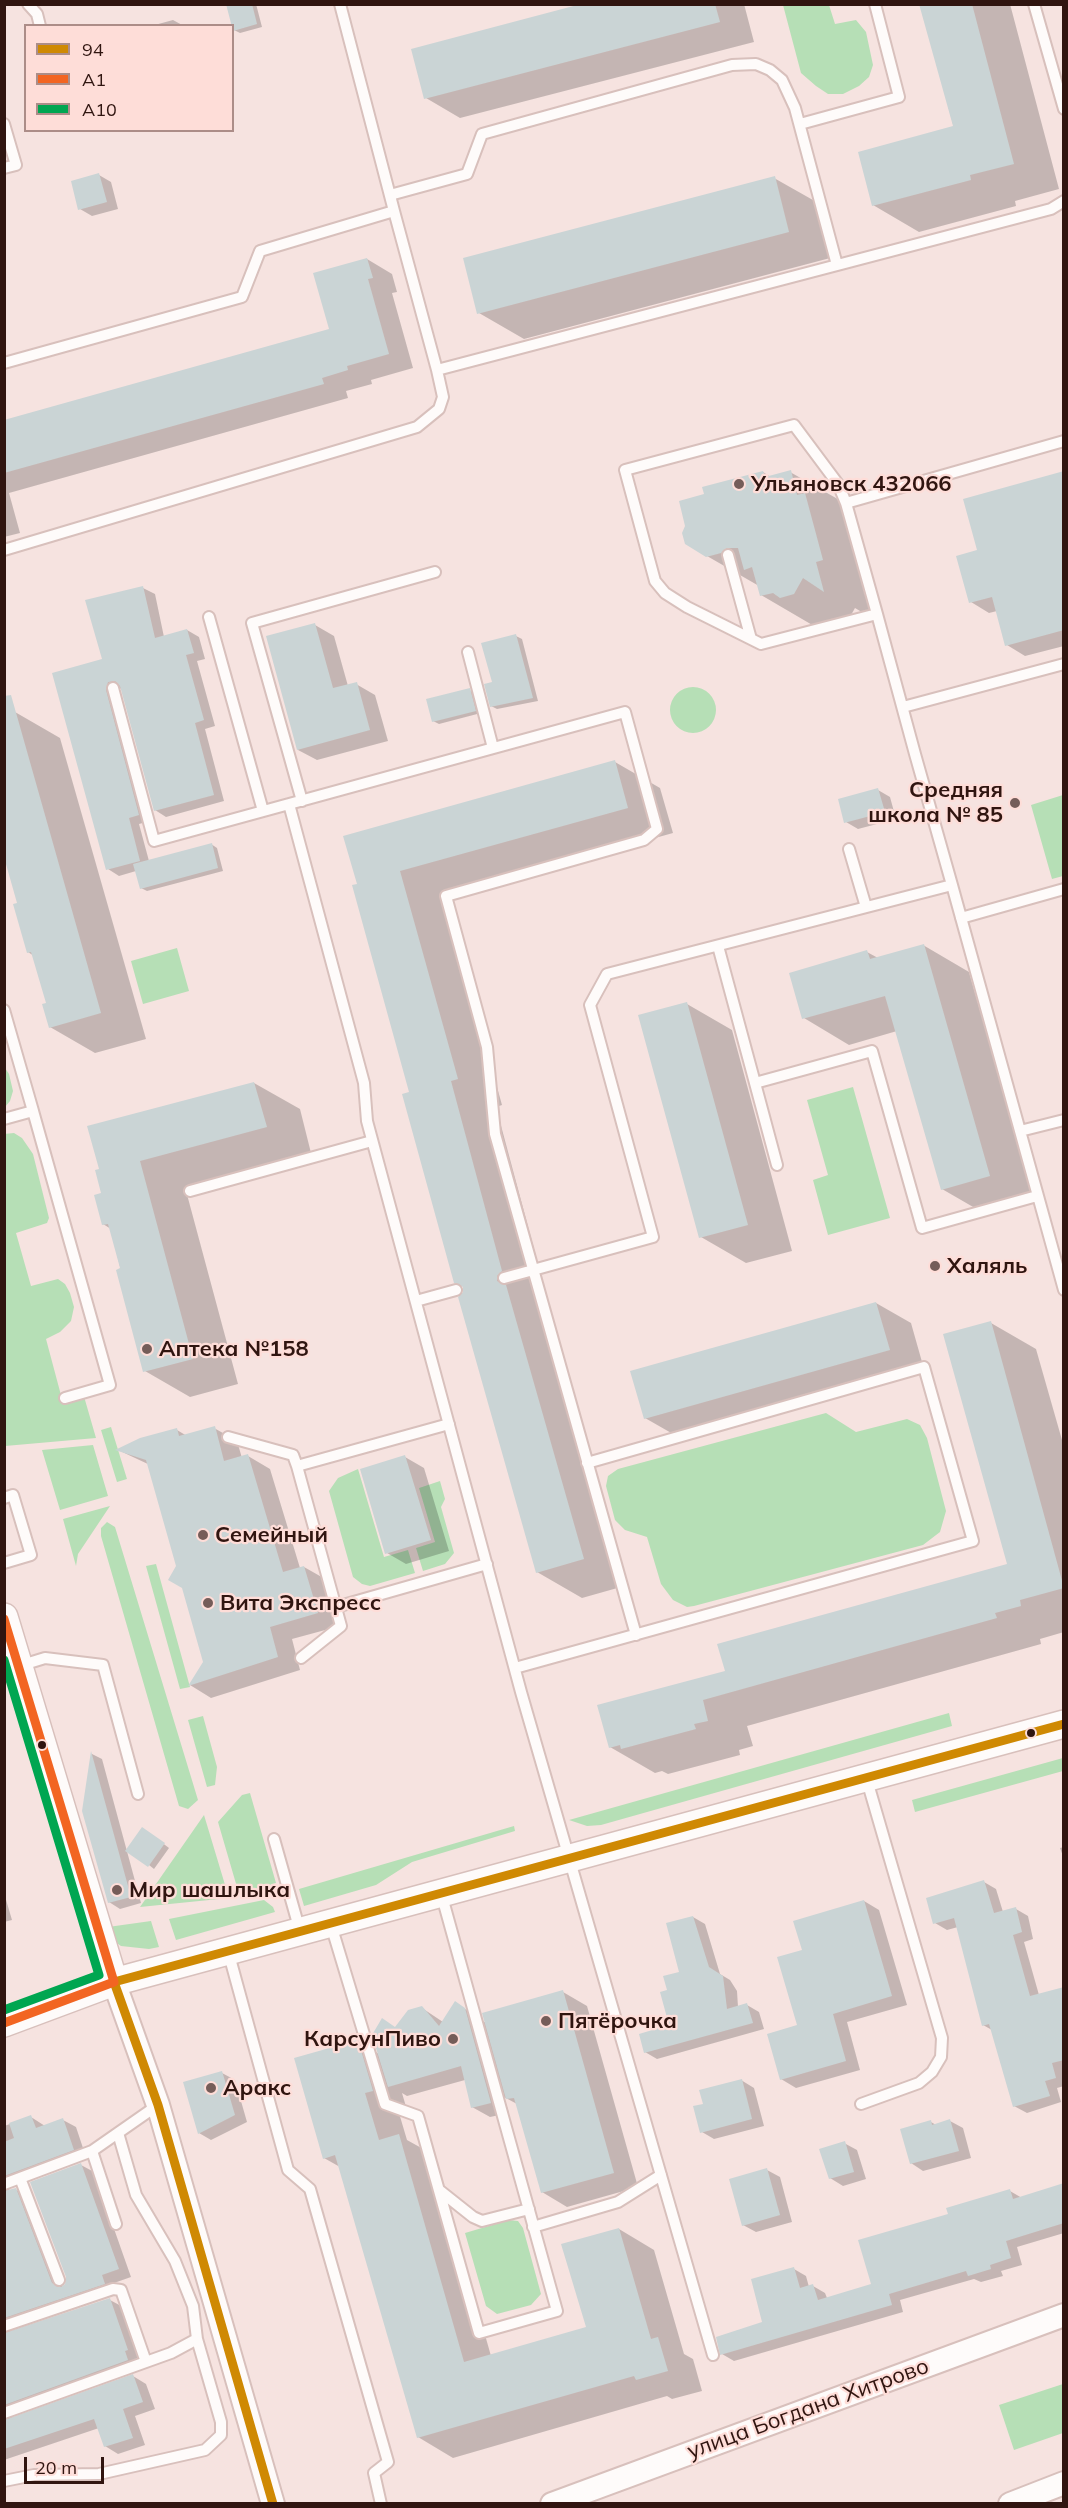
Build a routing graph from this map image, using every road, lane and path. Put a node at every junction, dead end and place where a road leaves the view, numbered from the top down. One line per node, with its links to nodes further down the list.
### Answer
1 (28, 4): 5 (lane)
2 (340, 4): 10 (lane)
3 (875, 4): 8 (lane)
4 (1034, 4): 6 (lane)
5 (40, 24)
6 (1064, 109)
7 (4, 124): 9 (lane)
8 (800, 124): 10 (lane); 13 (lane)
9 (4, 168)
10 (390, 195): 12 (lane)
11 (1064, 201): 13 (lane)
12 (394, 212): 14 (lane); 15 (lane)
13 (837, 265): 15 (lane)
14 (4, 363)
15 (437, 370): 18 (lane)
16 (1064, 441): 17 (lane)
17 (846, 503): 21 (lane); 23 (lane)
18 (4, 550)
19 (728, 555): 23 (lane)
20 (435, 572): 29 (lane)
21 (877, 614): 23 (lane); 27 (lane)
22 (209, 617): 31 (lane)
23 (751, 639)
24 (468, 652): 28 (lane)
25 (1064, 664): 27 (lane)
26 (113, 688): 31 (lane)
27 (903, 707): 33 (lane)
28 (493, 748): 29 (lane); 48 (lane)
29 (302, 801): 30 (lane)
30 (289, 804): 31 (lane); 44 (lane)
31 (263, 811)
32 (849, 849): 35 (lane)
33 (952, 885): 35 (lane); 36 (lane)
34 (1064, 889): 36 (lane)
35 (866, 907): 37 (lane)
36 (961, 918): 43 (lane)
37 (718, 946): 39 (lane); 48 (lane)
38 (4, 1010): 40 (lane)
39 (755, 1083): 45 (lane); 47 (lane)
40 (33, 1111): 41 (lane); 53 (lane)
41 (4, 1119)
42 (1064, 1120): 43 (lane)
43 (1020, 1131): 47 (lane)
44 (372, 1141): 46 (lane); 52 (lane)
45 (777, 1166)
46 (190, 1191)
47 (1037, 1196): 51 (lane)
48 (533, 1270): 49 (lane); 56 (lane)
49 (504, 1278)
50 (456, 1290): 52 (lane)
51 (1064, 1290)
52 (416, 1301): 54 (lane)
53 (65, 1398)
54 (449, 1424): 57 (lane); 60 (lane)
55 (228, 1437): 57 (lane)
56 (587, 1464): 63 (lane); 63 (lane)
57 (297, 1466): 61 (lane)
58 (4, 1498): 59 (lane)
59 (4, 1563)
60 (487, 1564): 61 (lane); 66 (lane)
61 (336, 1607): 64 (lane)
62 (4, 1617): 65 (street)
63 (636, 1635): 66 (lane)
64 (301, 1658)
65 (19, 1666): 69 (lane); 76 (street)
66 (515, 1668): 71 (lane)
67 (1064, 1724): 68 (street)
68 (866, 1777): 71 (street); 78 (lane)
69 (138, 1794)
70 (274, 1839): 74 (lane)
71 (569, 1857): 72 (street); 82 (lane)
72 (440, 1893): 73 (street); 86 (lane)
73 (330, 1923): 74 (street); 85 (lane)
74 (300, 1931): 75 (street)
75 (228, 1951): 76 (street); 99 (lane)
76 (114, 1982): 77 (street); 79 (street)
77 (4, 2023)
78 (861, 2104)
79 (158, 2105): 80 (lane); 98 (street)
80 (118, 2133): 81 (lane); 92 (lane)
81 (92, 2151): 83 (lane); 87 (lane)
82 (661, 2175): 88 (lane); 93 (lane)
83 (21, 2178): 84 (lane); 89 (lane)
84 (4, 2184)
85 (439, 2189): 86 (lane); 88 (lane)
86 (529, 2209): 88 (lane)
87 (116, 2224)
88 (533, 2226)
89 (59, 2280)
90 (1064, 2315): 100 (street, улица Богдана Хитрово)
91 (4, 2326): 94 (lane)
92 (197, 2339): 94 (lane); 96 (lane)
93 (713, 2355)
94 (146, 2362): 95 (lane)
95 (4, 2413)
96 (4, 2481)
97 (1064, 2483): 101 (street)
98 (268, 2502)
99 (381, 2504)
100 (552, 2504)
101 (1010, 2504)

